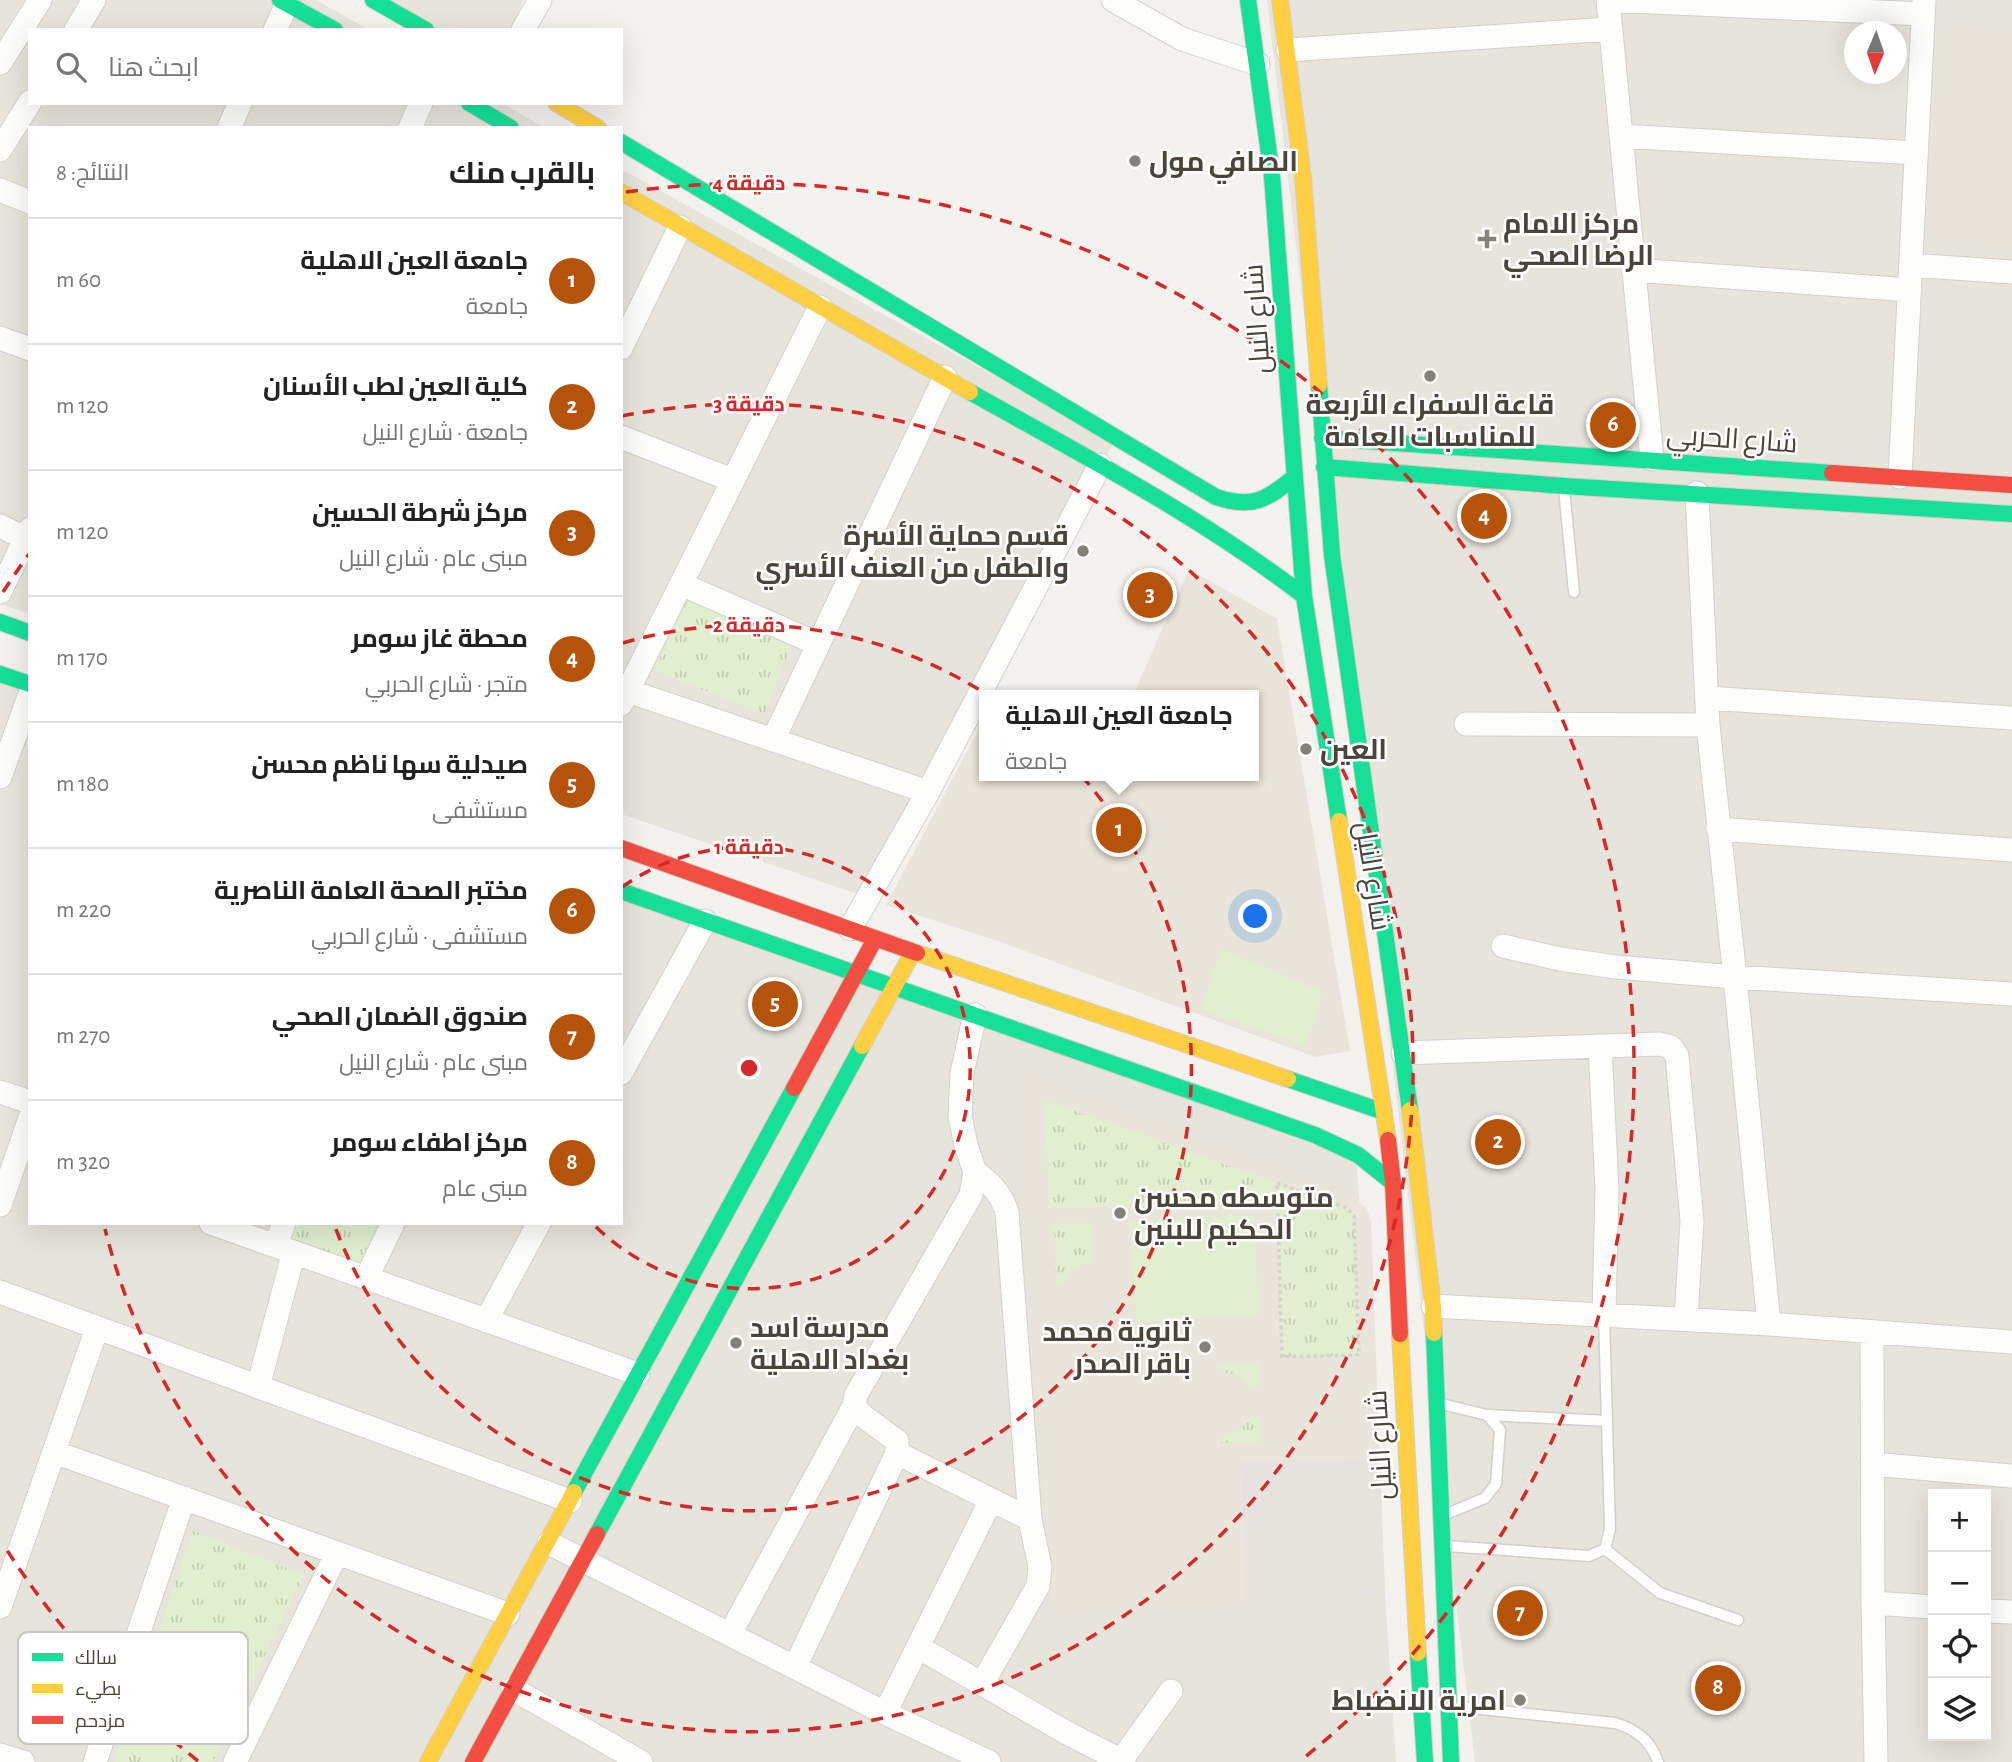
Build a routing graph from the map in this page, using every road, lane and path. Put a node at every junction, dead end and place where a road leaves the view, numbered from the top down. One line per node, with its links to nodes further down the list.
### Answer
1 (40, 0): 18 (street)
2 (94, 0): 12 (street)
3 (540, 0): 16 (street)
4 (1113, 0): 20 (street)
5 (1248, 0): 20 (main road, شارع النيل)
6 (1280, 0): 19 (main road)
7 (1608, 0): 10 (street); 17 (street)
8 (283, 2): 13 (street); 14 (main road)
9 (386, 3): 15 (main road)
10 (1763, 4): 11 (street)
11 (1923, 7): 33 (street)
12 (77, 28)
13 (276, 28)
14 (331, 28)
15 (423, 28)
16 (524, 28)
17 (1610, 29): 19 (street); 30 (street)
18 (4, 49)
19 (1288, 50): 36 (main road)
20 (1258, 64): 35 (main road, شارع النيل)
21 (29, 105): 32 (street)
22 (239, 105): 26 (street)
23 (420, 105): 27 (street)
24 (472, 105): 28 (main road)
25 (559, 105): 29 (main road)
26 (230, 126)
27 (411, 126)
28 (509, 126)
29 (595, 126)
30 (1621, 136): 33 (street); 44 (street)
31 (623, 143): 34 (main road)
32 (0, 150)
33 (1916, 153): 43 (street)
34 (647, 156): 37 (main road); 39 (main road)
35 (1272, 176): 36 (main road); 59 (main road, شارع النيل)
36 (1303, 177): 53 (main road)
37 (686, 181): 41 (main road); 59 (main road)
38 (0, 190): 40 (street)
39 (625, 194): 41 (main road)
40 (28, 201)
41 (659, 214): 42 (main road)
42 (680, 227): 47 (main road); 49 (street)
43 (1911, 265): 45 (street); 46 (street)
44 (1633, 270): 46 (street); 55 (street)
45 (2012, 272)
46 (1910, 290): 60 (street)
47 (820, 307): 51 (main road); 61 (street)
48 (0, 338): 50 (street)
49 (623, 344)
50 (28, 348)
51 (945, 377): 56 (main road); 74 (street)
52 (623, 438): 61 (street)
53 (1322, 438): 54 (main road, شارع الحربي); 57 (main road)
54 (1360, 441): 55 (main road, شارع الحربي); 58 (main road)
55 (1652, 459): 60 (main road, شارع الحربي)
56 (1100, 465): 71 (main road); 77 (street)
57 (1324, 467): 58 (main road, شارع الحربي); 103 (main road)
58 (1358, 469): 63 (main road, شارع الحربي)
59 (1294, 477): 71 (main road, شارع النيل)
60 (1900, 477): 62 (main road, شارع الحربي)
61 (732, 480): 68 (street)
62 (2012, 485)
63 (1564, 486): 64 (main road, شارع الحربي); 70 (lane)
64 (1697, 493): 65 (main road, شارع الحربي); 80 (street)
65 (2012, 513)
66 (0, 526): 67 (street)
67 (28, 533): 69 (street)
68 (681, 584): 74 (street); 79 (street)
69 (0, 592)
70 (1574, 592)
71 (1304, 596): 107 (main road, شارع النيل)
72 (0, 622): 73 (main road)
73 (28, 632)
74 (818, 645): 85 (street)
75 (0, 674): 76 (main road)
76 (28, 683)
77 (982, 690)
78 (979, 695): 87 (street)
79 (624, 697): 85 (street)
80 (1707, 698): 82 (street); 84 (street)
81 (28, 700): 86 (street)
82 (2012, 718)
83 (1466, 724): 84 (street)
84 (1708, 725): 88 (street)
85 (773, 740): 87 (street)
86 (0, 777)
87 (928, 792): 93 (street)
88 (1718, 829): 90 (street); 98 (street)
89 (623, 849): 93 (main road)
90 (2012, 850)
91 (623, 892): 92 (main road)
92 (705, 921): 97 (main road); 104 (street)
93 (850, 929): 94 (main road)
94 (876, 939): 96 (main road); 97 (main road)
95 (1503, 946): 98 (street)
96 (913, 952): 99 (main road); 107 (main road)
97 (856, 974): 99 (main road); 129 (main road)
98 (1735, 977): 100 (street); 124 (street)
99 (894, 987): 101 (main road); 149 (main road)
100 (2012, 994)
101 (975, 1016): 110 (street); 111 (main road)
102 (1600, 1046): 103 (street); 121 (street); 122 (street)
103 (1403, 1053): 120 (main road)
104 (625, 1060)
105 (0, 1092): 106 (street)
106 (28, 1101)
107 (1384, 1112): 111 (main road, شارع النيل)
108 (28, 1129): 109 (street)
109 (23, 1158): 112 (street)
110 (975, 1172): 132 (street); 143 (street)
111 (1393, 1183): 146 (main road, شارع النيل)
112 (0, 1205)
113 (217, 1225): 117 (street)
114 (284, 1225): 117 (street)
115 (392, 1225): 118 (street)
116 (538, 1225): 123 (street)
117 (285, 1249): 118 (street); 130 (street)
118 (367, 1277): 123 (street)
119 (0, 1292): 125 (street)
120 (1433, 1306): 121 (street); 131 (main road)
121 (1604, 1315): 122 (street); 134 (lane)
122 (1686, 1319): 124 (street)
123 (486, 1321): 129 (street)
124 (1769, 1324): 126 (street)
125 (97, 1328): 130 (street); 135 (street)
126 (1872, 1332): 127 (street); 137 (street)
127 (2012, 1342)
128 (1325, 1355): 128 (path)
129 (638, 1374): 141 (main road)
130 (258, 1387): 141 (street)
131 (1436, 1402): 133 (lane); 142 (main road)
132 (854, 1406): 136 (street); 158 (street)
133 (1487, 1415): 134 (lane); 142 (lane)
134 (1607, 1421): 147 (lane)
135 (54, 1452): 139 (street); 151 (street)
136 (897, 1453): 140 (street); 160 (street)
137 (1872, 1464): 138 (street); 150 (street)
138 (2012, 1476)
139 (184, 1498): 148 (street); 157 (street)
140 (991, 1500): 143 (street); 159 (street)
141 (570, 1501): 144 (main road)
142 (1441, 1516): 145 (main road)
143 (1030, 1519): 161 (street)
144 (549, 1543): 149 (street); 155 (main road)
145 (1442, 1545): 146 (main road); 147 (lane); 164 (main road)
146 (1411, 1546): 178 (main road, شارع النيل)
147 (1605, 1549): 156 (lane)
148 (337, 1553): 155 (street); 166 (street)
149 (583, 1560): 158 (street); 162 (main road)
150 (1873, 1603): 152 (street); 181 (street)
151 (0, 1607)
152 (1928, 1607)
153 (1991, 1611): 154 (street)
154 (2012, 1612)
155 (508, 1614): 175 (main road)
156 (1738, 1620)
157 (139, 1632)
158 (730, 1634): 160 (street)
159 (918, 1647): 161 (street); 165 (street)
160 (795, 1667): 165 (street)
161 (982, 1684): 171 (street)
162 (513, 1689): 176 (main road); 177 (street)
163 (1171, 1691): 171 (street)
164 (1448, 1706): 179 (main road); 180 (lane)
165 (886, 1713): 170 (street)
166 (248, 1735)
167 (101, 1744): 173 (street)
168 (244, 1744): 174 (street)
169 (0, 1755): 172 (street)
170 (985, 1761)
171 (1122, 1761)
172 (23, 1762)
173 (95, 1762)
174 (235, 1762)
175 (428, 1762)
176 (473, 1762)
177 (641, 1762)
178 (1425, 1762)
179 (1451, 1762)
180 (1658, 1762)
181 (1876, 1762)

